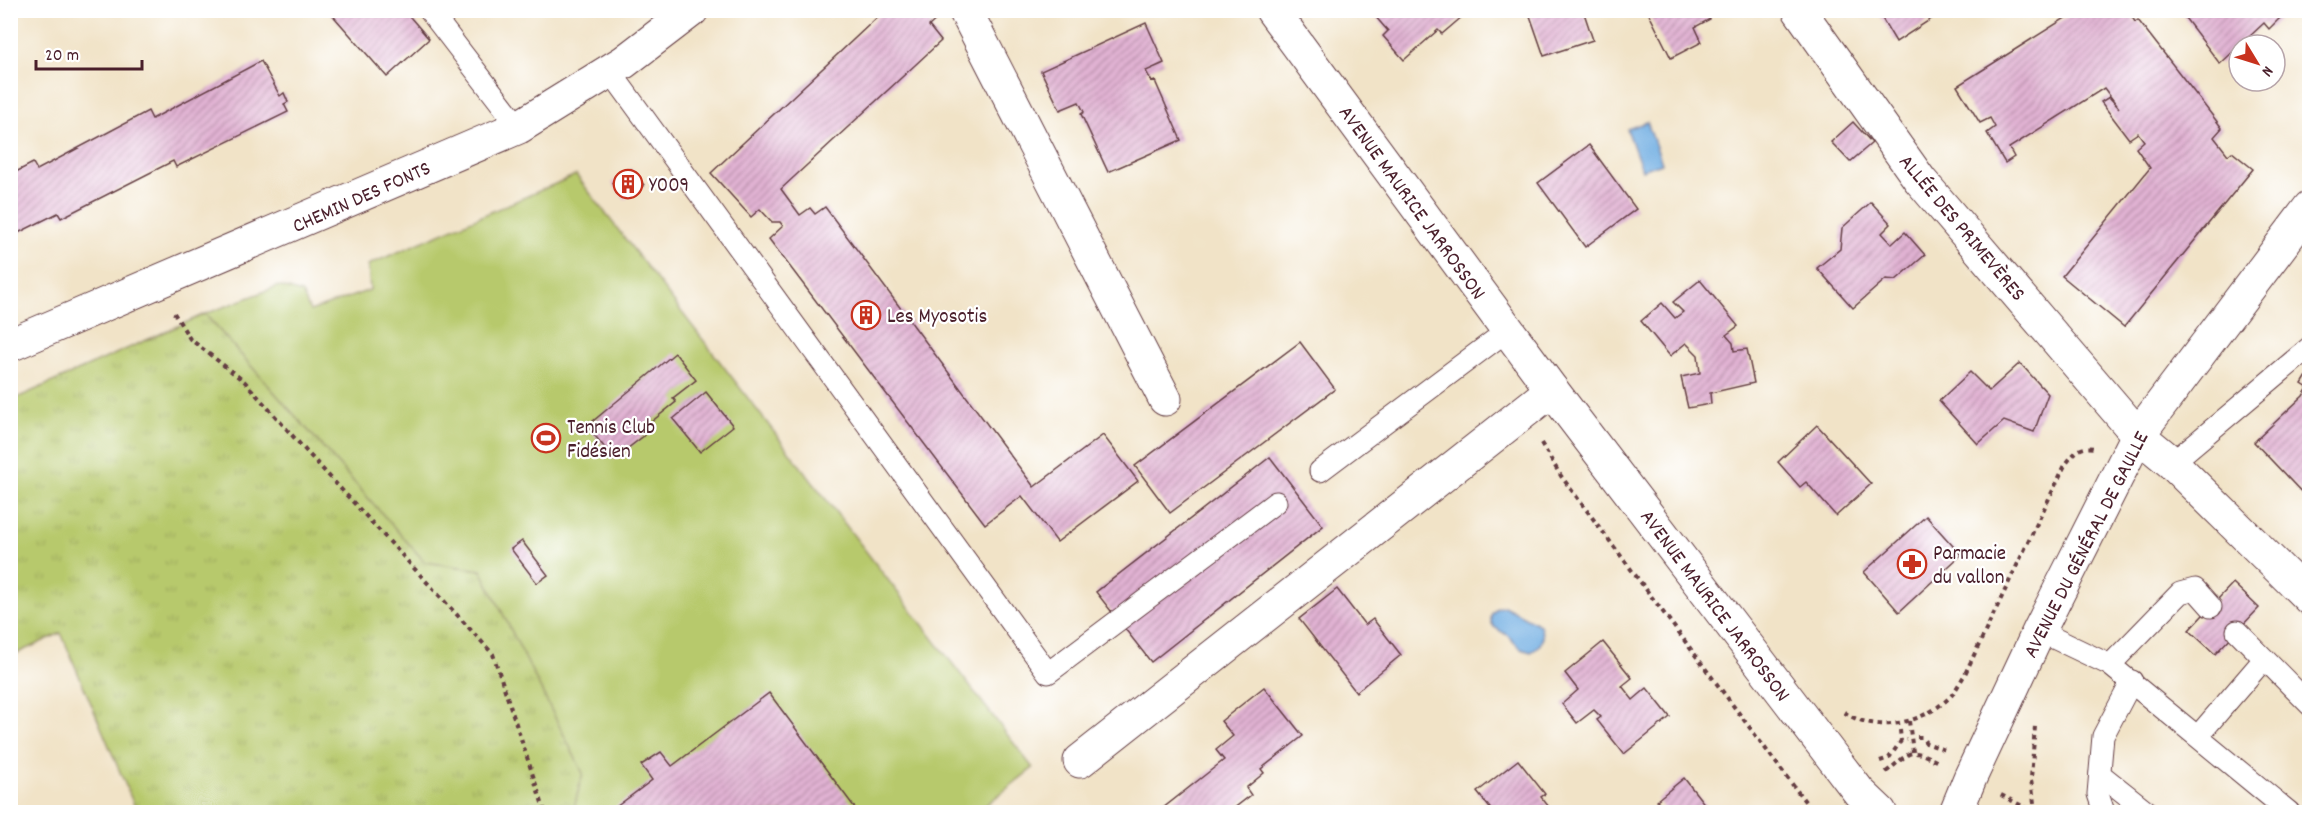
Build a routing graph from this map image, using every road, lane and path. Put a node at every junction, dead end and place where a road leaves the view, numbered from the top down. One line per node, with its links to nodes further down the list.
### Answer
1 (429, 10): 7 (lane)
2 (692, 10): 6 (street, CHEMIN DES FONTS)
3 (965, 10): 14 (street)
4 (1272, 10): 10 (street, AVENUE MAURICE JARROSSON)
5 (1799, 10): 15 (street, ALLÉE DES PRIMEVÈRES)
6 (610, 71): 7 (street, CHEMIN DES FONTS); 18 (lane)
7 (519, 127): 9 (street, CHEMIN DES FONTS)
8 (2310, 207): 15 (street, AVENUE DU GÉNÉRAL DE GAULLE)
9 (157, 284): 11 (street, CHEMIN DES FONTS); 40 (path)
10 (1508, 330): 13 (street, AVENUE MAURICE JARROSSON); 17 (lane)
11 (10, 345)
12 (2310, 347): 16 (lane)
13 (1553, 392): 33 (street); 41 (path); 42 (street, AVENUE MAURICE JARROSSON)
14 (1165, 399)
15 (2138, 435): 16 (street, ALLÉE DES PRIMEVÈRES); 21 (street, AVENUE DU GÉNÉRAL DE GAULLE)
16 (2172, 463): 19 (street, ALLÉE DES PRIMEVÈRES)
17 (1320, 471)
18 (1276, 502)
19 (2310, 599)
20 (2211, 607): 24 (lane)
21 (2039, 631): 24 (lane); 43 (street, AVENUE DU GÉNÉRAL DE GAULLE)
22 (2237, 631): 23 (lane)
23 (2264, 659): 26 (lane); 29 (lane)
24 (2110, 665): 25 (lane)
25 (2132, 681): 29 (lane); 36 (lane)
26 (2310, 705)
27 (1909, 721): 31 (path)
28 (1900, 730): 34 (path)
29 (2198, 736): 46 (lane)
30 (1917, 737): 32 (path)
31 (1913, 752): 35 (path); 37 (path)
32 (1952, 752)
33 (1080, 761)
34 (1874, 762)
35 (1946, 765)
36 (2100, 774): 44 (lane); 45 (lane)
37 (1882, 775)
38 (1992, 790): 39 (path)
39 (2035, 812)
40 (545, 813)
41 (1813, 813)
42 (1881, 813)
43 (1956, 813)
44 (2104, 813)
45 (2148, 813)
46 (2289, 813)

